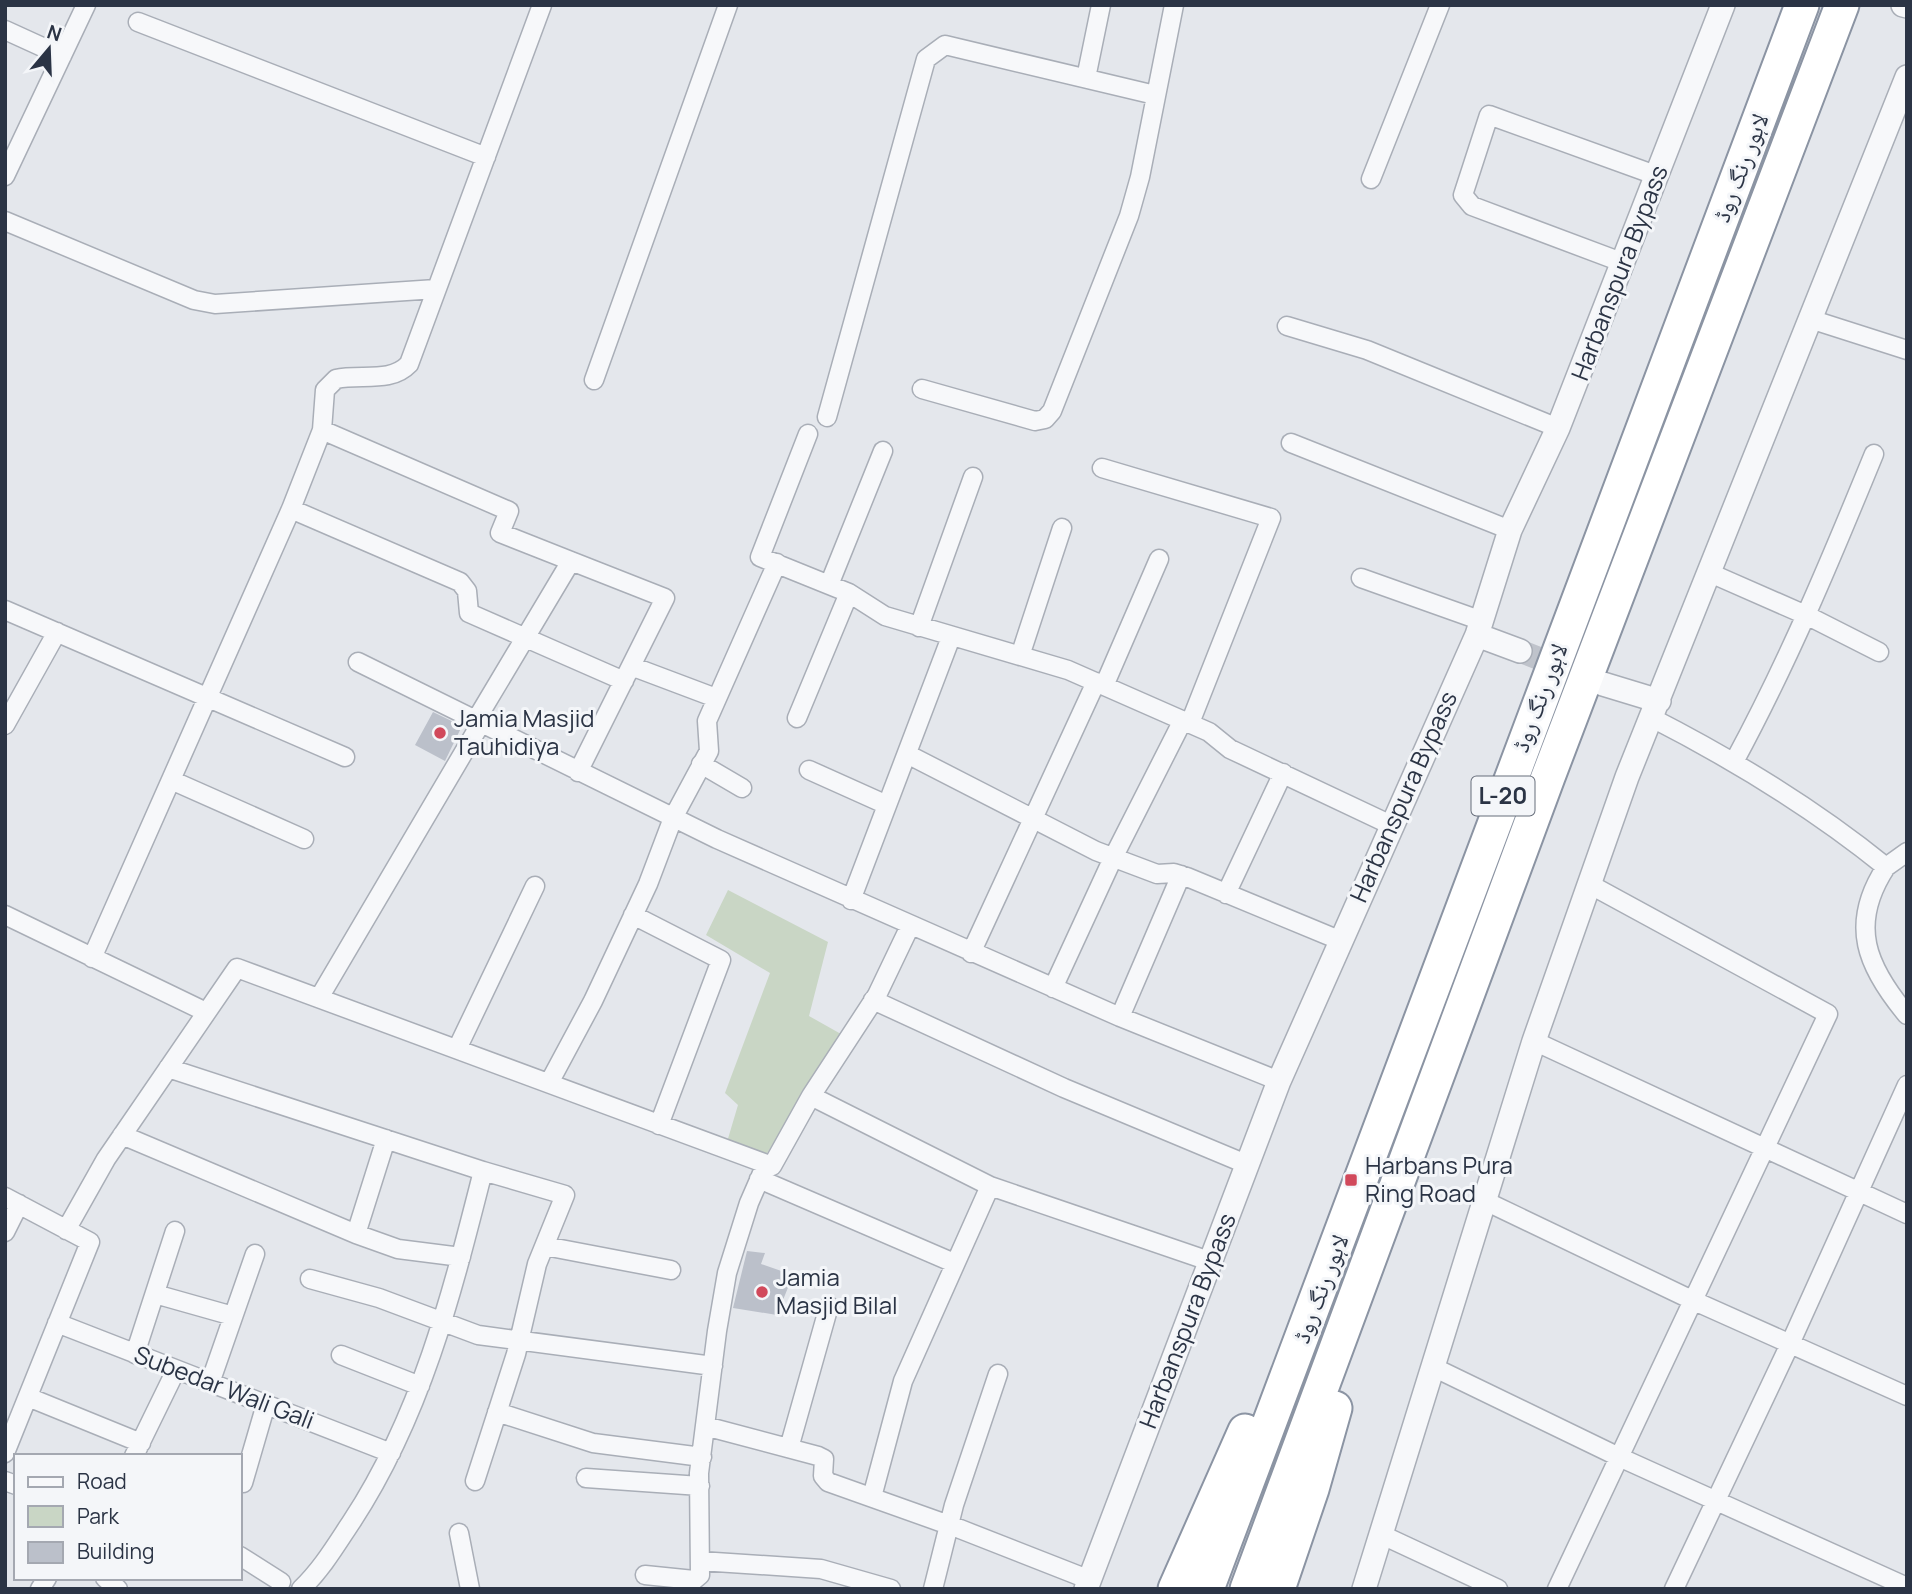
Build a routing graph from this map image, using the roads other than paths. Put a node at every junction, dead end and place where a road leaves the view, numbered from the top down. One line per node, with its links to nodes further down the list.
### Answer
1 (86, 5): 12 (street)
2 (542, 5): 16 (street)
3 (728, 5): 26 (street)
4 (1101, 5): 14 (street)
5 (1174, 5): 15 (street)
6 (1440, 5): 19 (street)
7 (1723, 5): 18 (street, Harbanspura Bypass)
8 (1802, 5): 116 (highway, لاہور رنگ روڈ / L-20)
9 (1842, 5): 119 (highway, لاہور رنگ روڈ / L-20)
10 (138, 22): 16 (street)
11 (5, 30): 12 (street)
12 (62, 56): 17 (street)
13 (1907, 77): 23 (street)
14 (1086, 78): 15 (street); 28 (street)
15 (1155, 95): 27 (street)
16 (486, 157): 22 (street)
17 (5, 176)
18 (1658, 176): 21 (street, Harbanspura Bypass); 21 (street)
19 (1371, 179)
20 (5, 221): 22 (street)
21 (1624, 263): 29 (street, Harbanspura Bypass)
22 (436, 289): 30 (street)
23 (1810, 319): 25 (street); 43 (street)
24 (1286, 326): 29 (street)
25 (1907, 350)
26 (594, 380)
27 (922, 388)
28 (827, 417)
29 (1558, 428): 39 (street, Harbanspura Bypass)
30 (322, 430): 37 (street); 41 (street)
31 (808, 433): 42 (street)
32 (1291, 443): 39 (street)
33 (883, 451): 45 (street)
34 (1874, 454): 48 (street)
35 (1102, 468): 66 (street)
36 (974, 477): 49 (street)
37 (291, 509): 52 (street); 61 (street)
38 (1062, 528): 56 (street)
39 (1510, 530): 50 (street, Harbanspura Bypass)
40 (1159, 559): 59 (street)
41 (571, 561): 52 (street); 58 (street)
42 (777, 563): 45 (street); 62 (street)
43 (1710, 573): 48 (street); 63 (street)
44 (1361, 578): 50 (street)
45 (829, 585): 46 (street)
46 (849, 593): 49 (street); 64 (street)
47 (5, 610): 51 (street)
48 (1808, 616): 55 (street); 70 (street)
49 (919, 627): 53 (street)
50 (1480, 628): 54 (street); 80 (street, Harbanspura Bypass)
51 (57, 632): 61 (street); 67 (street)
52 (525, 637): 58 (street); 65 (street)
53 (951, 637): 56 (street); 68 (street)
54 (1520, 651)
55 (1879, 652)
56 (1020, 656): 59 (street)
57 (358, 662): 65 (street)
58 (627, 673): 62 (street); 73 (street)
59 (1100, 684): 66 (street); 78 (street)
60 (1603, 684): 63 (street)
61 (207, 698): 69 (street); 75 (street)
62 (716, 698): 71 (street)
63 (1655, 710): 70 (street); 86 (street)
64 (796, 718)
65 (478, 722): 73 (street); 97 (street)
66 (1187, 722): 74 (street); 83 (street)
67 (5, 725)
68 (907, 754): 77 (street); 78 (street)
69 (345, 757)
70 (1735, 760): 84 (street)
71 (701, 764): 76 (street); 79 (street)
72 (808, 770): 77 (street)
73 (578, 772): 79 (street)
74 (1283, 773): 80 (street); 88 (street)
75 (171, 780): 81 (street); 95 (street)
76 (742, 788)
77 (887, 805): 89 (street)
78 (1034, 817): 83 (street); 94 (street)
79 (673, 818): 89 (street); 91 (street)
80 (1391, 825): 93 (street, Harbanspura Bypass)
81 (304, 839)
82 (1907, 852): 84 (street)
83 (1113, 858): 85 (street); 96 (street)
84 (1886, 867): 100 (street)
85 (1181, 876): 88 (street); 101 (street)
86 (1589, 884): 102 (street); 112 (street)
87 (535, 886): 103 (street)
88 (1226, 894): 93 (street)
89 (851, 900): 92 (street)
90 (5, 915): 95 (street)
91 (633, 915): 106 (street); 109 (street)
92 (910, 926): 94 (street); 98 (street)
93 (1339, 940): 105 (street, Harbanspura Bypass)
94 (971, 953): 96 (street)
95 (92, 958): 99 (street)
96 (1053, 988): 101 (street)
97 (318, 998): 99 (street); 103 (street)
98 (873, 1000): 108 (street); 113 (street)
99 (206, 1012): 104 (street)
100 (1907, 1016)
101 (1120, 1017): 105 (street)
102 (1534, 1041): 112 (street); 121 (street)
103 (457, 1049): 106 (street)
104 (168, 1068): 110 (street); 111 (street)
105 (1279, 1081): 113 (street, Harbanspura Bypass)
106 (549, 1083): 109 (street)
107 (1907, 1085): 118 (street)
108 (811, 1096): 115 (street); 117 (street)
109 (659, 1125): 115 (street)
110 (122, 1135): 123 (street); 126 (street)
111 (386, 1139): 114 (street); 126 (street)
112 (1764, 1150): 118 (street); 135 (street)
113 (1246, 1164): 130 (street, Harbanspura Bypass)
114 (483, 1171): 127 (street); 129 (street)
115 (763, 1171): 131 (street); 144 (street)
116 (1361, 1182): 180 (highway); 181 (highway, لاہور رنگ روڈ / L-20)
117 (990, 1186): 130 (street); 131 (street)
118 (1856, 1191): 122 (street); 141 (street)
119 (1393, 1197): 182 (highway, لاہور رنگ روڈ / L-20); 183 (highway)
120 (12, 1200): 123 (street); 125 (street)
121 (1483, 1200): 135 (street); 145 (street)
122 (1907, 1214)
123 (66, 1230): 139 (street)
124 (175, 1231): 134 (street)
125 (5, 1232)
126 (356, 1234): 129 (street)
127 (545, 1246): 132 (street); 140 (street)
128 (254, 1254): 137 (street)
129 (461, 1257): 138 (street)
130 (1212, 1262): 173 (street, Harbanspura Bypass)
131 (954, 1264): 165 (street)
132 (671, 1270)
133 (310, 1279): 138 (street)
134 (155, 1293): 137 (street); 142 (street)
135 (1692, 1300): 141 (street); 160 (street)
136 (829, 1306): 155 (street)
137 (233, 1316): 148 (street)
138 (444, 1322): 140 (street); 149 (street)
139 (57, 1323): 142 (street, Subedar Wali Gali); 151 (street)
140 (517, 1340): 144 (street); 153 (street)
141 (1790, 1344): 150 (street); 166 (street)
142 (135, 1354): 146 (street, Subedar Wali Gali)
143 (341, 1355): 149 (street)
144 (713, 1366): 154 (street)
145 (1433, 1367): 160 (street); 169 (street)
146 (176, 1370): 148 (street, Subedar Wali Gali); 156 (street)
147 (998, 1374): 167 (street)
148 (210, 1383): 152 (street, Subedar Wali Gali)
149 (420, 1386): 158 (street)
150 (1907, 1396)
151 (28, 1397): 156 (street); 157 (street)
152 (266, 1404): 158 (street, Subedar Wali Gali); 163 (street)
153 (497, 1412): 159 (street); 162 (street)
154 (705, 1426): 155 (street); 159 (street)
155 (789, 1448): 165 (street)
156 (137, 1449)
157 (5, 1453)
158 (391, 1453): 176 (street)
159 (702, 1457): 164 (street)
160 (1619, 1457): 166 (street); 186 (street)
161 (586, 1478): 164 (street)
162 (475, 1481)
163 (243, 1483)
164 (700, 1486): 171 (street)
165 (872, 1497): 167 (street)
166 (1716, 1501): 175 (street); 187 (street)
167 (951, 1525): 173 (street); 179 (street)
168 (458, 1533): 177 (street)
169 (1380, 1534): 184 (street); 185 (street)
170 (242, 1557): 174 (street)
171 (700, 1561): 172 (street); 178 (street)
172 (645, 1575)
173 (1088, 1585)
174 (284, 1587)
175 (1907, 1587)
176 (301, 1589)
177 (470, 1589)
178 (891, 1589)
179 (933, 1589)
180 (1175, 1589)
181 (1207, 1589)
182 (1247, 1589)
183 (1278, 1589)
184 (1364, 1589)
185 (1498, 1589)
186 (1557, 1589)
187 (1674, 1589)

